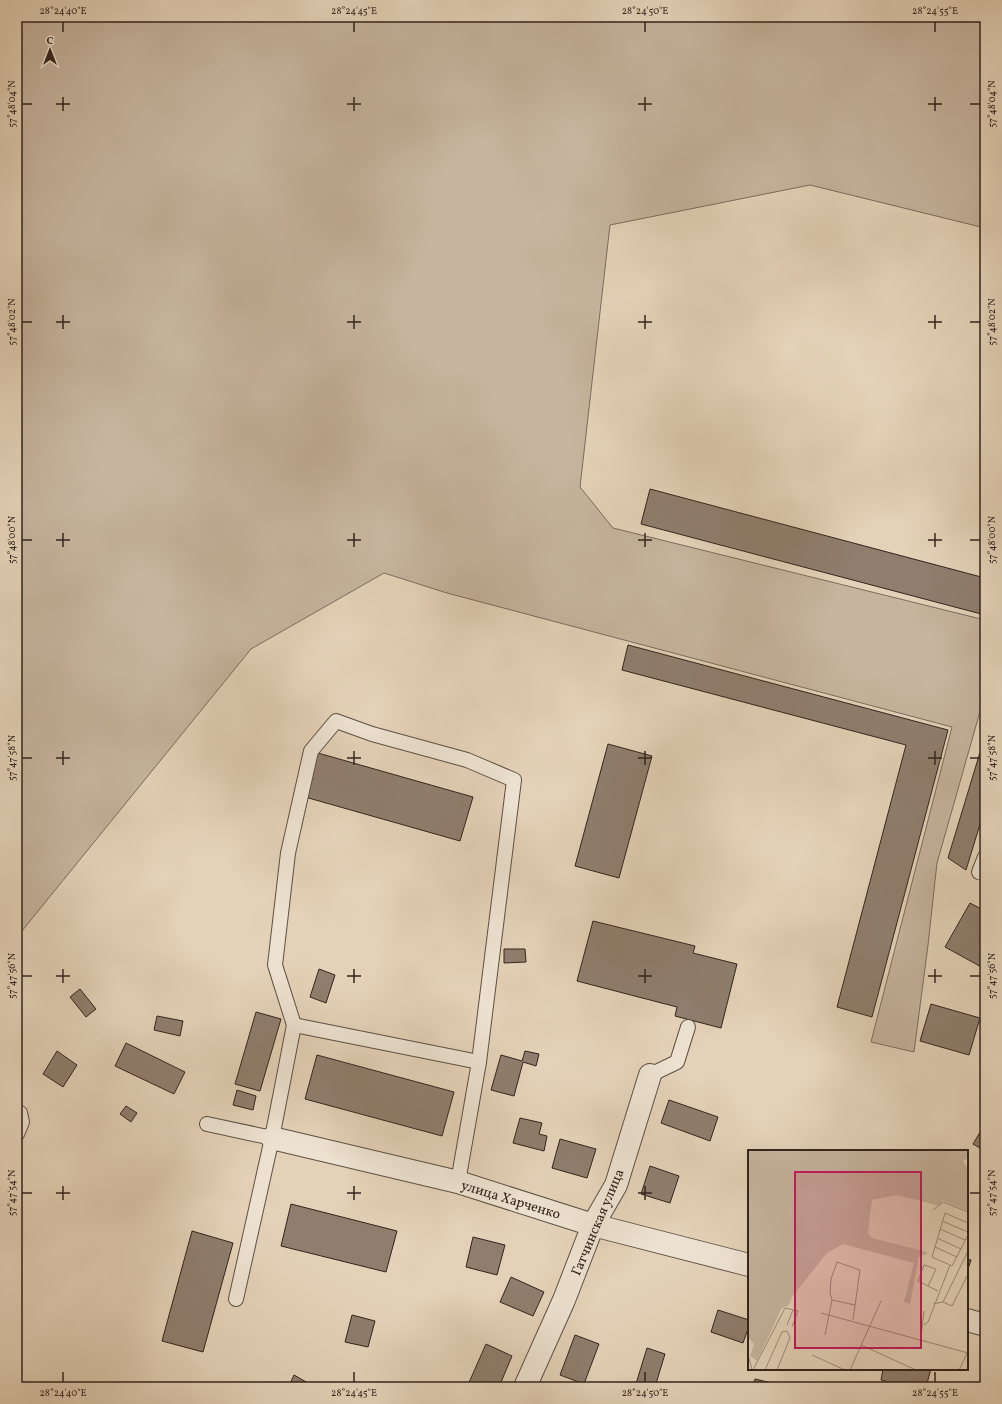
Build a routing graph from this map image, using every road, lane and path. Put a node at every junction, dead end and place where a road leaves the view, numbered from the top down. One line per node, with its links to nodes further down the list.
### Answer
1 (985, 857): 2 (lane)
2 (985, 874)
3 (294, 1025): 5 (lane); 5 (lane); 10 (lane)
4 (688, 1027): 6 (lane)
5 (478, 1062): 11 (lane)
6 (650, 1075): 12 (street, Гатчинская улица)
7 (17, 1112): 9 (lane)
8 (208, 1124): 10 (lane)
9 (17, 1134)
10 (272, 1138): 11 (street, улица Харченко); 14 (lane)
11 (458, 1182): 12 (street, улица Харченко)
12 (593, 1224): 13 (street, улица Харченко); 17 (street, Гатчинская улица)
13 (748, 1264)
14 (236, 1299)
15 (968, 1320): 16 (street)
16 (985, 1325)
17 (527, 1387)

